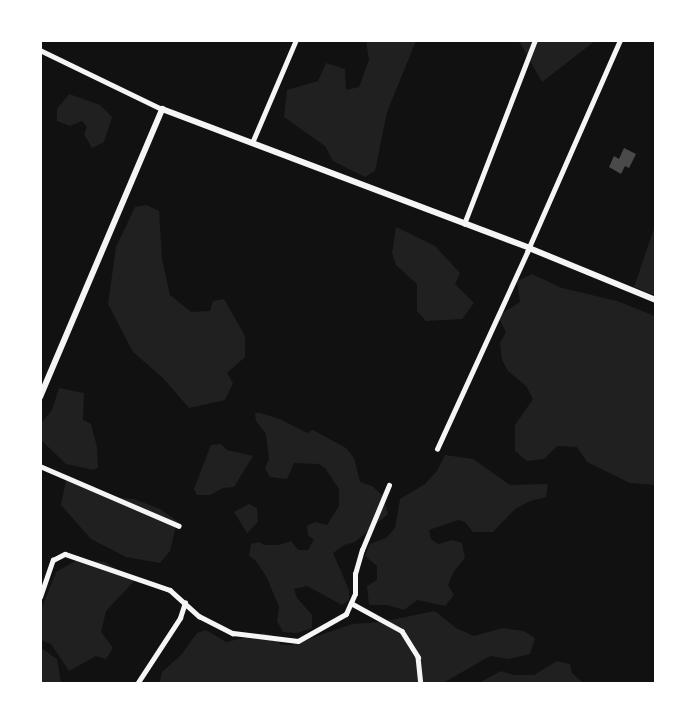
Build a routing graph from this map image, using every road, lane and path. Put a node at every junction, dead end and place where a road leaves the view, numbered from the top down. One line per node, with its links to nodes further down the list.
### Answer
1 (296, 40): 6 (street)
2 (535, 40): 7 (street)
3 (620, 40): 8 (street)
4 (40, 50): 5 (street)
5 (162, 109): 6 (street); 10 (street)
6 (252, 143): 7 (street)
7 (464, 224): 8 (street)
8 (529, 248): 9 (street); 11 (street)
9 (656, 300)
10 (40, 397)
11 (437, 449)
12 (40, 466): 14 (street)
13 (389, 485): 17 (street)
14 (179, 526)
15 (40, 597): 16 (street)
16 (185, 603): 17 (street); 18 (street)
17 (351, 603): 19 (street)
18 (137, 684)
19 (421, 684)

